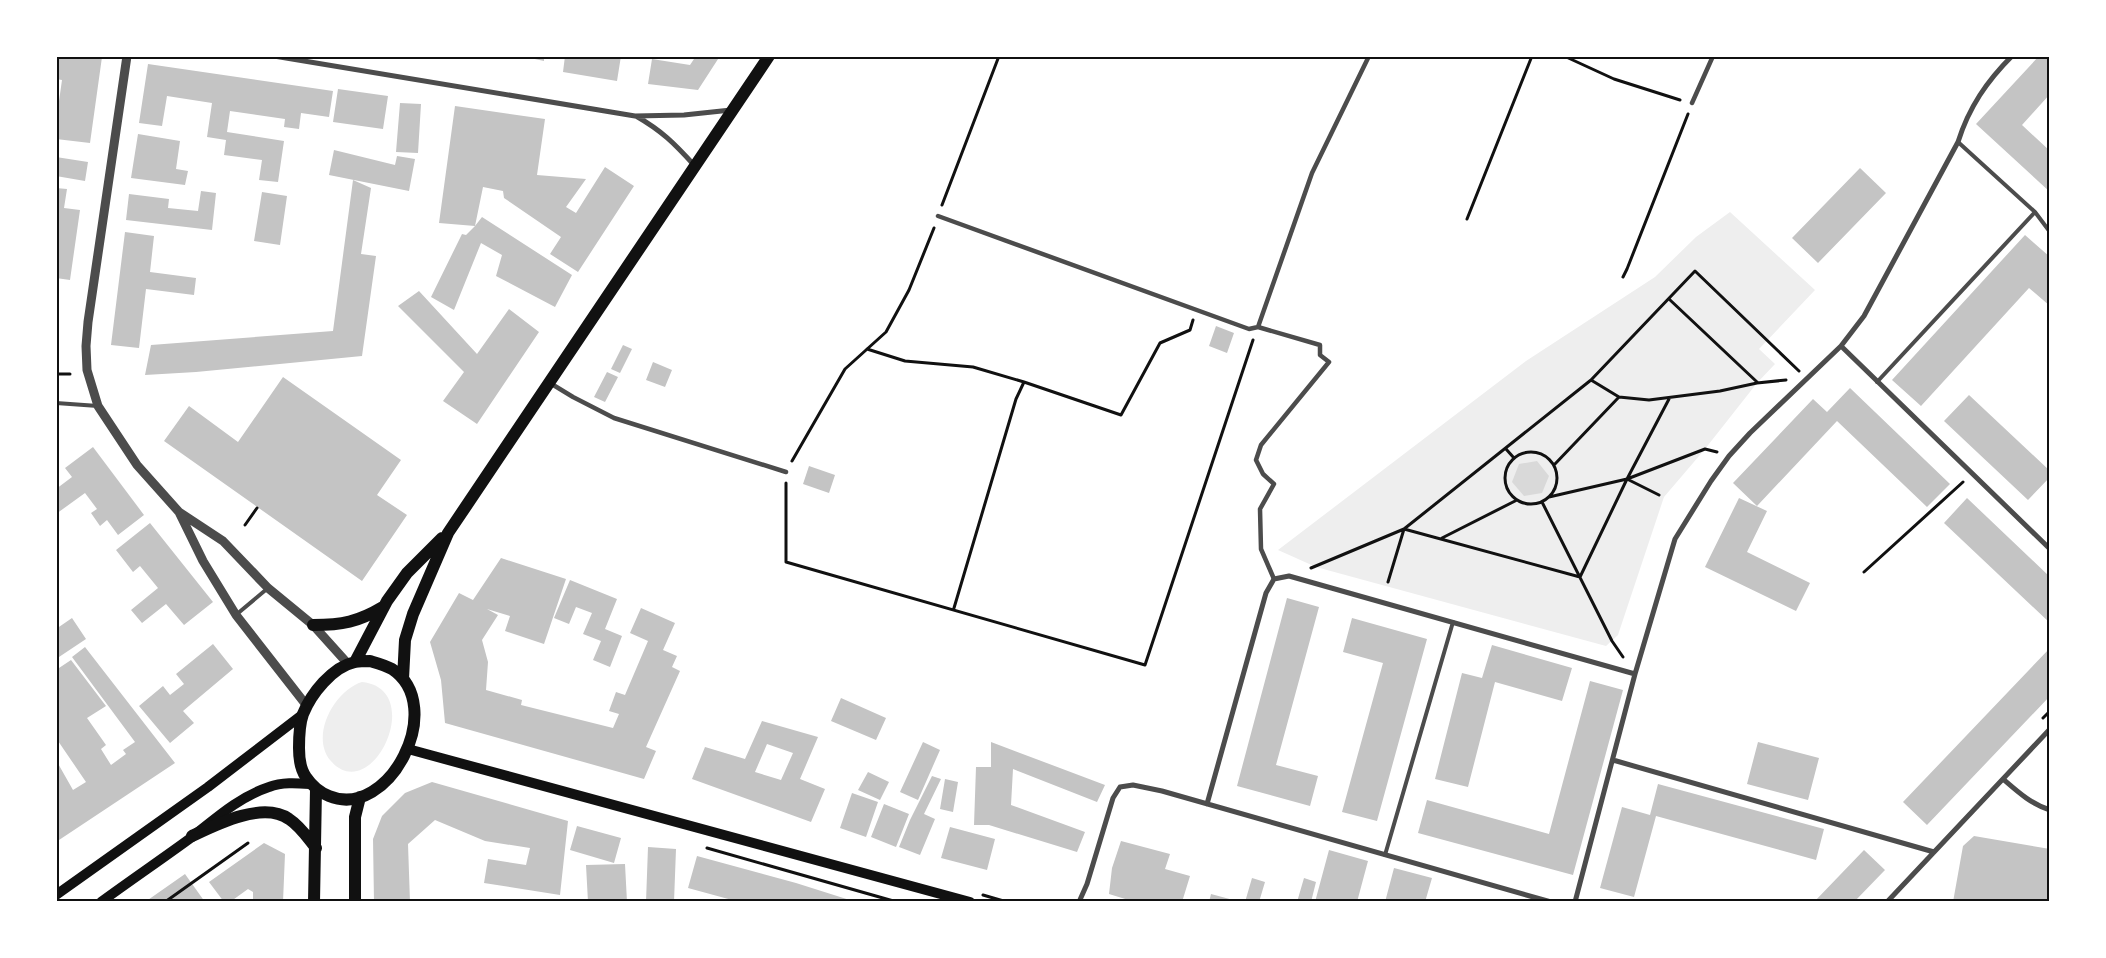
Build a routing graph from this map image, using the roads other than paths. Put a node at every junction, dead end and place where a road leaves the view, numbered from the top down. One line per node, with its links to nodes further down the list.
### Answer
1 (127, 56): 20 (street)
2 (274, 56): 9 (street)
3 (769, 56): 8 (main road)
4 (1369, 56): 15 (street)
5 (1713, 56): 7 (street)
6 (2012, 56): 10 (street)
7 (1692, 103)
8 (732, 110): 9 (street); 11 (main road)
9 (635, 116): 11 (street)
10 (1958, 142): 12 (lane); 16 (street)
11 (694, 165): 17 (main road)
12 (2035, 212): 14 (lane); 18 (lane)
13 (938, 216): 15 (street)
14 (2050, 232)
15 (1258, 327): 25 (street)
16 (1841, 346): 18 (street); 32 (street)
17 (548, 382): 21 (street); 23 (main road)
18 (1877, 382): 24 (street)
19 (56, 402): 20 (lane)
20 (98, 406): 22 (street)
21 (786, 472)
22 (179, 512): 26 (street); 28 (street)
23 (448, 533): 27 (main road); 33 (main road)
24 (2050, 549)
25 (1274, 579): 29 (street); 41 (street)
26 (268, 588): 28 (lane); 30 (street)
27 (383, 607): 30 (main road); 31 (main road)
28 (236, 615): 34 (street)
29 (1453, 622): 32 (street); 46 (lane)
30 (313, 624): 31 (street)
31 (352, 663): 33 (main road); 34 (main road)
32 (1635, 674): 37 (street)
33 (403, 679): 36 (main road)
34 (305, 710): 39 (main road); 47 (main road)
35 (2050, 729): 38 (street)
36 (408, 749): 40 (main road); 51 (main road)
37 (1613, 760): 45 (street); 54 (street)
38 (2004, 779): 42 (street); 45 (street)
39 (313, 786): 40 (main road); 43 (main road); 44 (main road)
40 (360, 797): 50 (main road)
41 (1207, 804): 46 (street); 52 (street)
42 (2050, 810)
43 (192, 836): 44 (main road); 48 (main road)
44 (316, 848): 49 (main road)
45 (1934, 852): 55 (street)
46 (1385, 855): 53 (street)
47 (56, 895)
48 (101, 902)
49 (314, 902)
50 (355, 902)
51 (970, 902)
52 (1079, 902)
53 (1551, 902)
54 (1575, 902)
55 (1887, 902)

